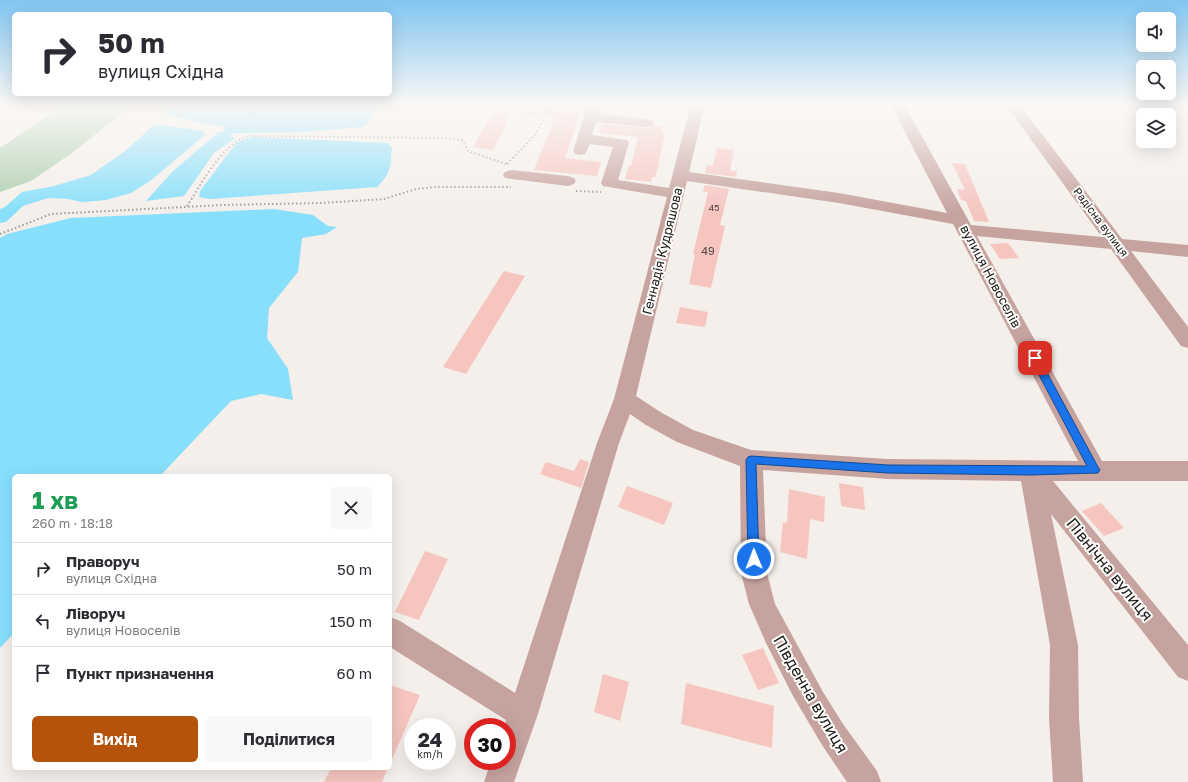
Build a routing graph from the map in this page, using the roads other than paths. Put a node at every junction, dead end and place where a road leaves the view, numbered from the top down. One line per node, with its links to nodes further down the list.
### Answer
1 (598, 140): 8 (street)
2 (689, 140): 6 (street, Геннадія Кудряшова)
3 (917, 140): 9 (street, вулиця Новоселів)
4 (1039, 140): 10 (street, Радісна вулиця)
5 (509, 170): 7 (street)
6 (681, 176): 8 (street, Геннадія Кудряшова); 9 (street)
7 (572, 186)
8 (675, 194): 13 (street, Геннадія Кудряшова)
9 (963, 225): 10 (street); 15 (street, вулиця Новоселів)
10 (1118, 245): 11 (street); 12 (street, Радісна вулиця)
11 (1188, 251)
12 (1188, 341)
13 (625, 399): 14 (street); 20 (street, Геннадія Кудряшова)
14 (751, 460): 16 (street); 24 (street, Південна вулиця)
15 (1095, 470): 16 (street); 17 (street)
16 (1031, 471): 19 (street, Північна вулиця); 25 (street)
17 (1188, 471)
18 (392, 632): 20 (street)
19 (1188, 667)
20 (523, 714): 21 (street, Геннадія Кудряшова)
21 (516, 734)
22 (503, 770): 23 (street, Геннадія Кудряшова)
23 (499, 782)
24 (866, 782)
25 (1068, 782)

